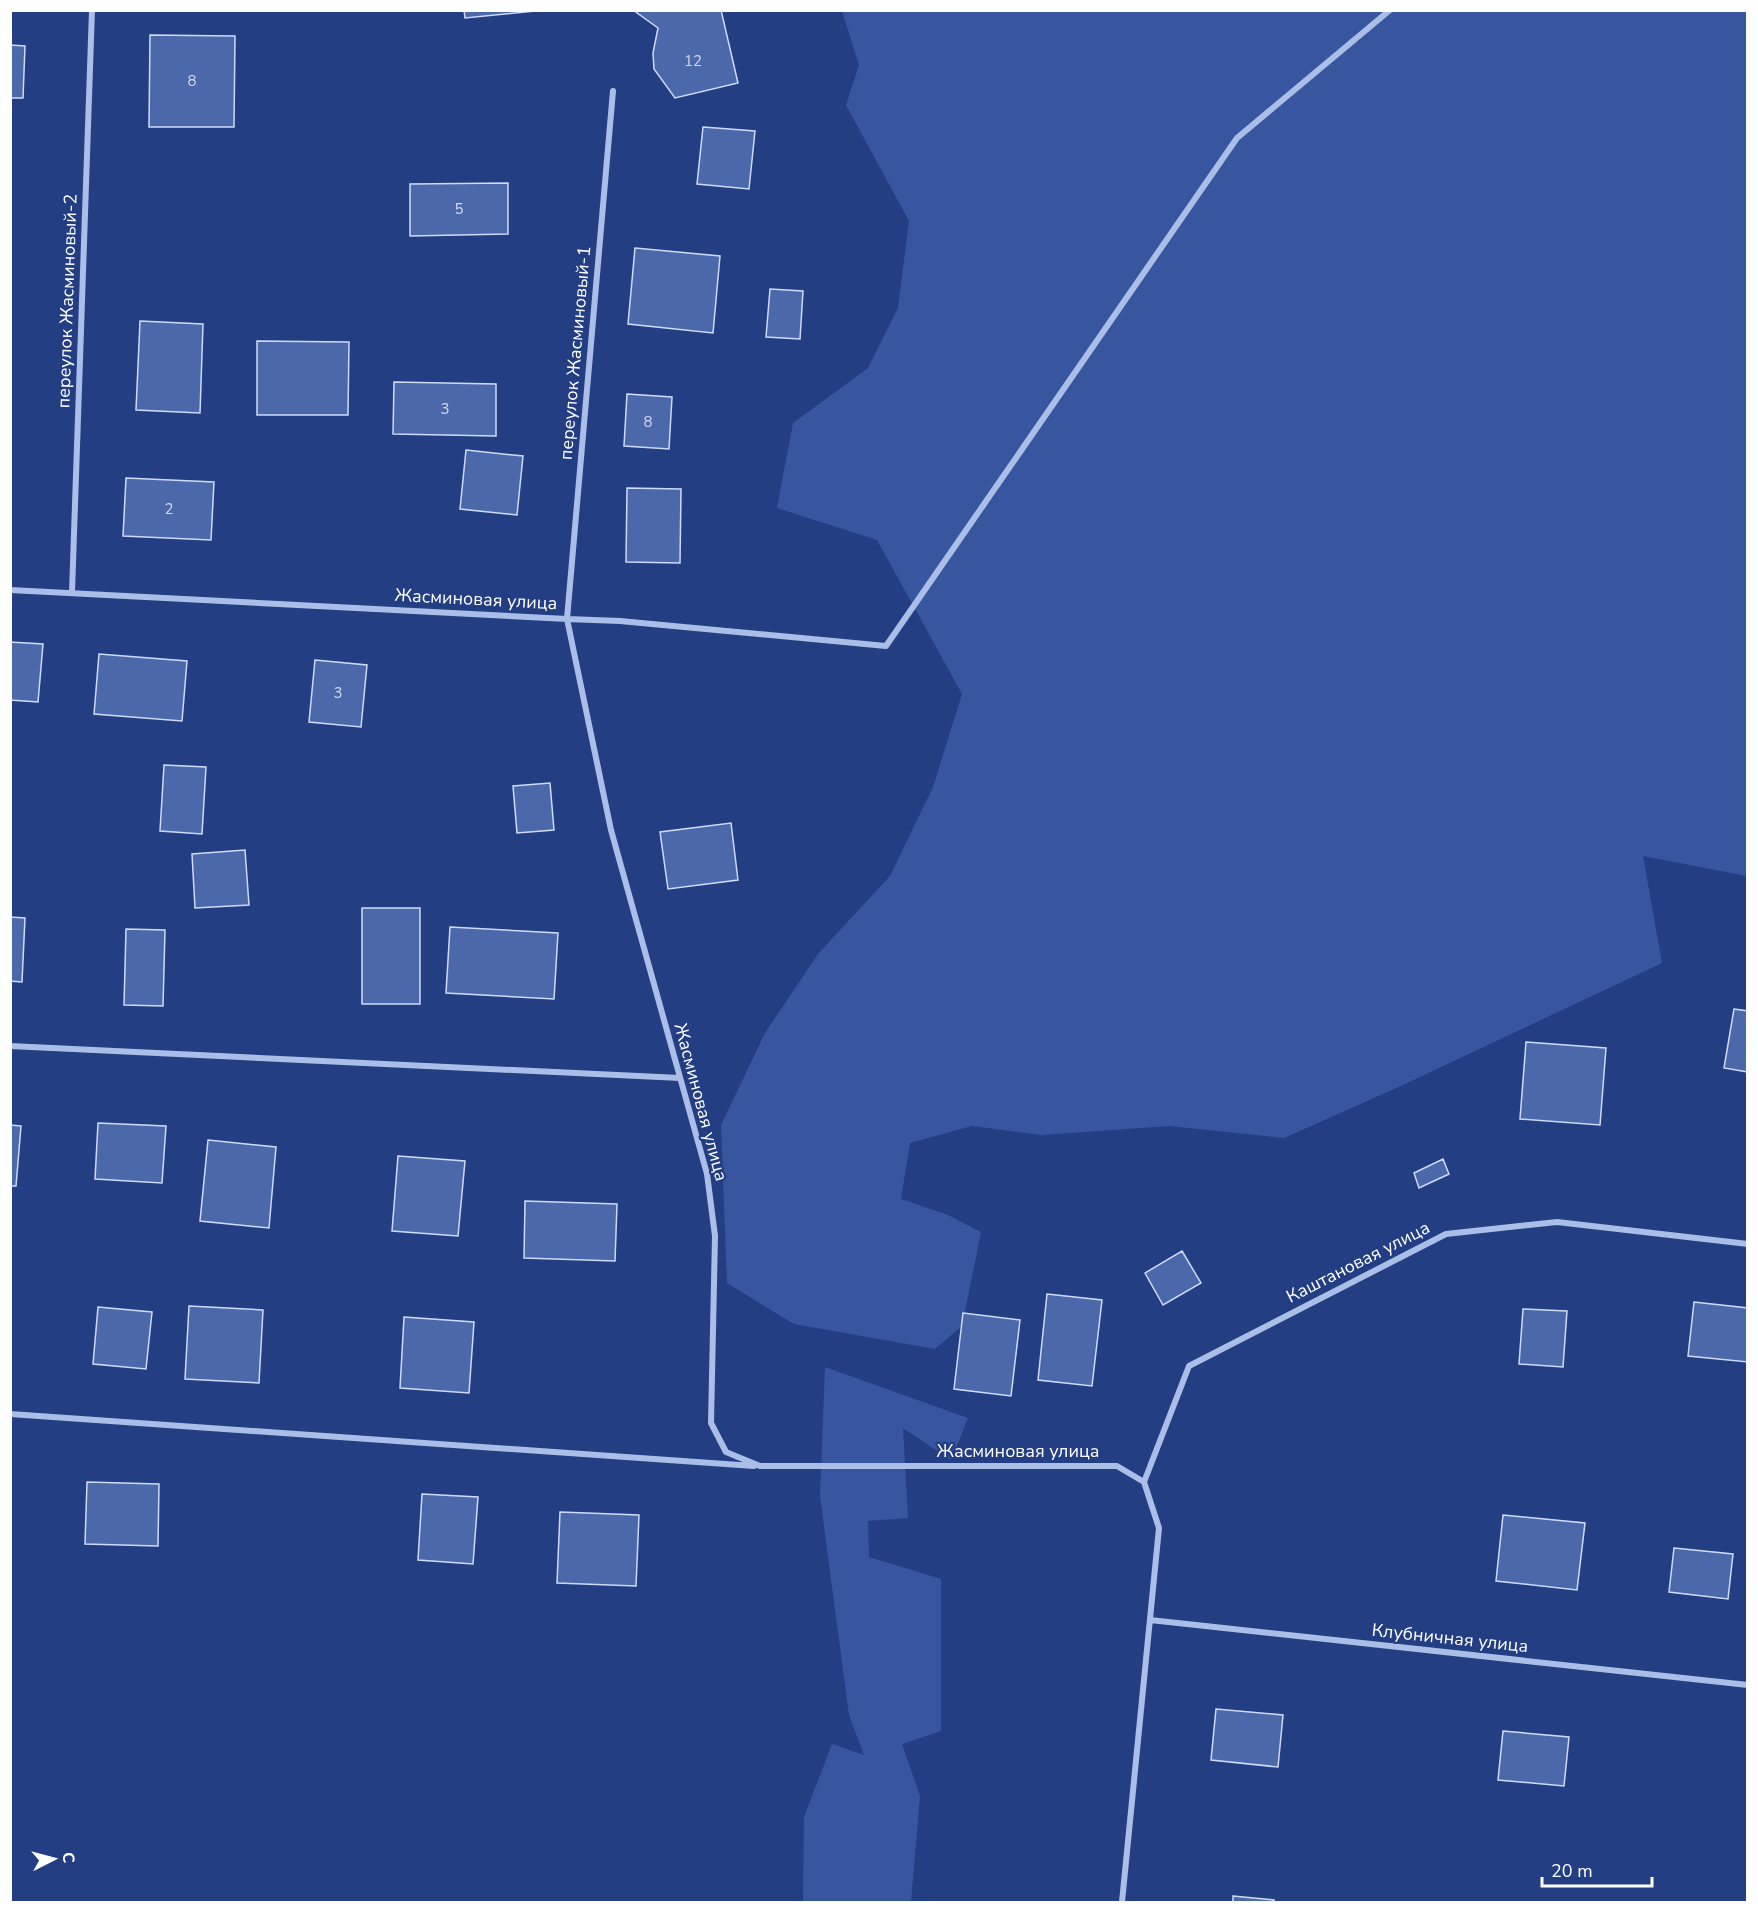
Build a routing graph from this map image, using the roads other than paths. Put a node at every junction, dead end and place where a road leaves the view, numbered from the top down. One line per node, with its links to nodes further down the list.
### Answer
1 (92, 10): 5 (street, переулок Жасминовый-2)
2 (1390, 10): 6 (street)
3 (613, 91): 6 (street, переулок Жасминовый-1)
4 (10, 590): 5 (street, Жасминовая улица)
5 (72, 592): 6 (street, Жасминовая улица)
6 (567, 619): 8 (street, Жасминовая улица)
7 (10, 1046): 8 (street)
8 (680, 1078): 11 (street, Жасминовая улица)
9 (1748, 1244): 12 (street, Каштановая улица)
10 (10, 1414): 11 (street)
11 (760, 1466): 12 (street, Жасминовая улица)
12 (1144, 1482): 13 (street)
13 (1150, 1620): 14 (street, Клубничная улица); 15 (street)
14 (1748, 1685)
15 (1122, 1902)

